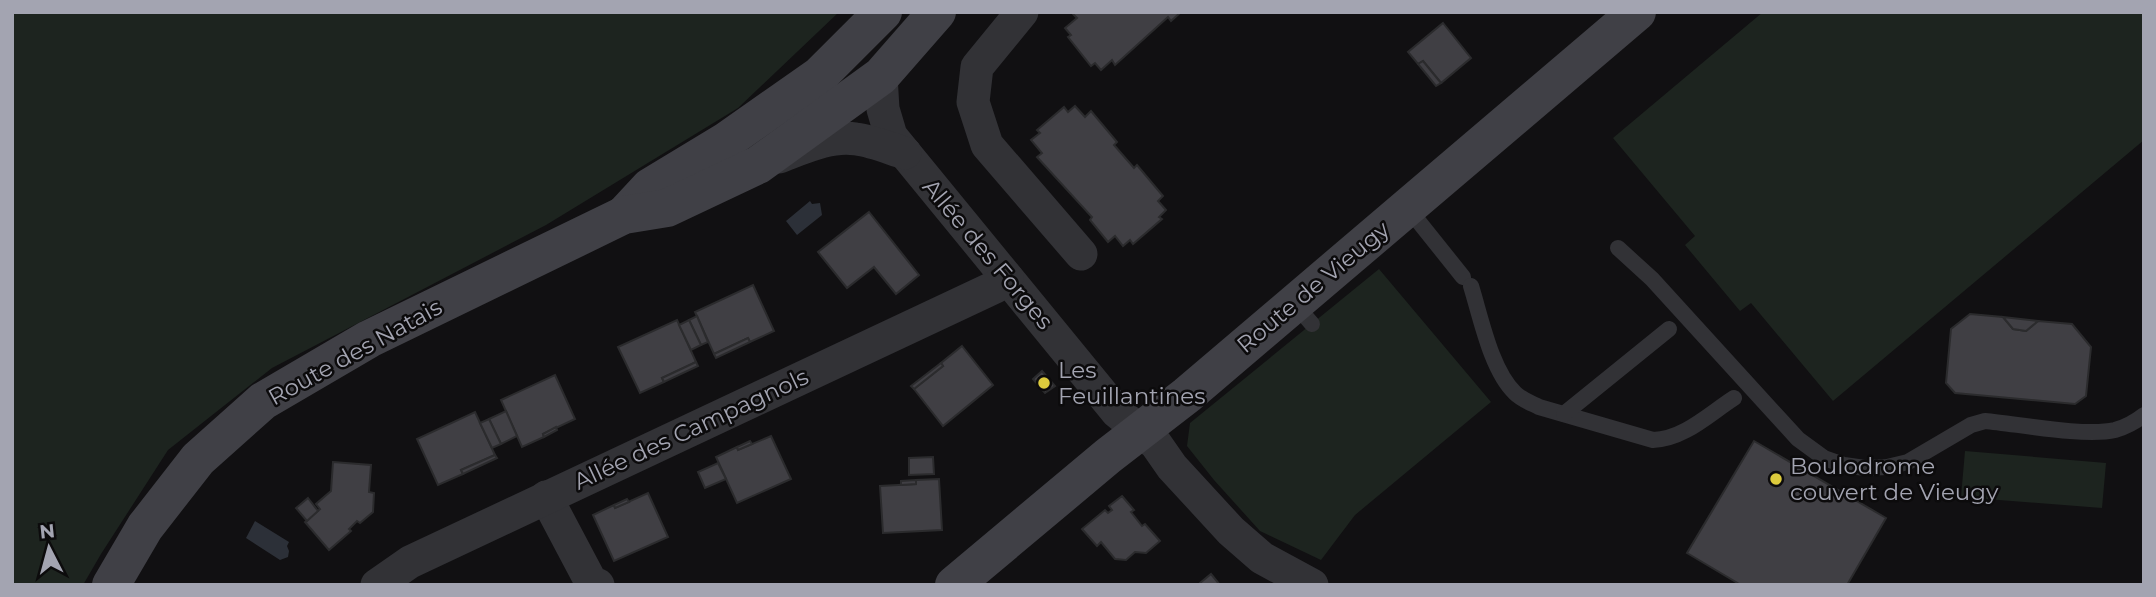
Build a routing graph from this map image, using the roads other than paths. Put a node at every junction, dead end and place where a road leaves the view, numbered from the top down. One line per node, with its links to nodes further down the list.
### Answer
1 (883, 12): 10 (street, Route des Natais)
2 (906, 12): 6 (street)
3 (937, 12): 6 (street, Route des Natais)
4 (1022, 12): 12 (street)
5 (1637, 12): 9 (street, Route de Vieugy)
6 (881, 76): 7 (street, Allée des Forges); 8 (street, Route des Natais)
7 (905, 153): 8 (street); 13 (street, Allée des Forges)
8 (758, 165): 10 (street, Route des Natais)
9 (1407, 207): 16 (lane); 18 (street, Route de Vieugy)
10 (624, 215): 20 (street, Route des Natais)
11 (1618, 248): 17 (lane)
12 (1081, 254)
13 (1007, 278): 18 (street, Allée des Forges); 19 (street, Allée des Campagnols)
14 (1669, 329): 16 (lane)
15 (1734, 398): 16 (lane)
16 (1564, 414)
17 (2144, 415)
18 (1140, 432): 23 (street, Route de Vieugy); 24 (street, Allée des Forges)
19 (545, 497): 21 (street, Allée des Campagnols); 22 (street)
20 (111, 585)
21 (377, 585)
22 (598, 585)
23 (954, 585)
24 (1312, 585)

